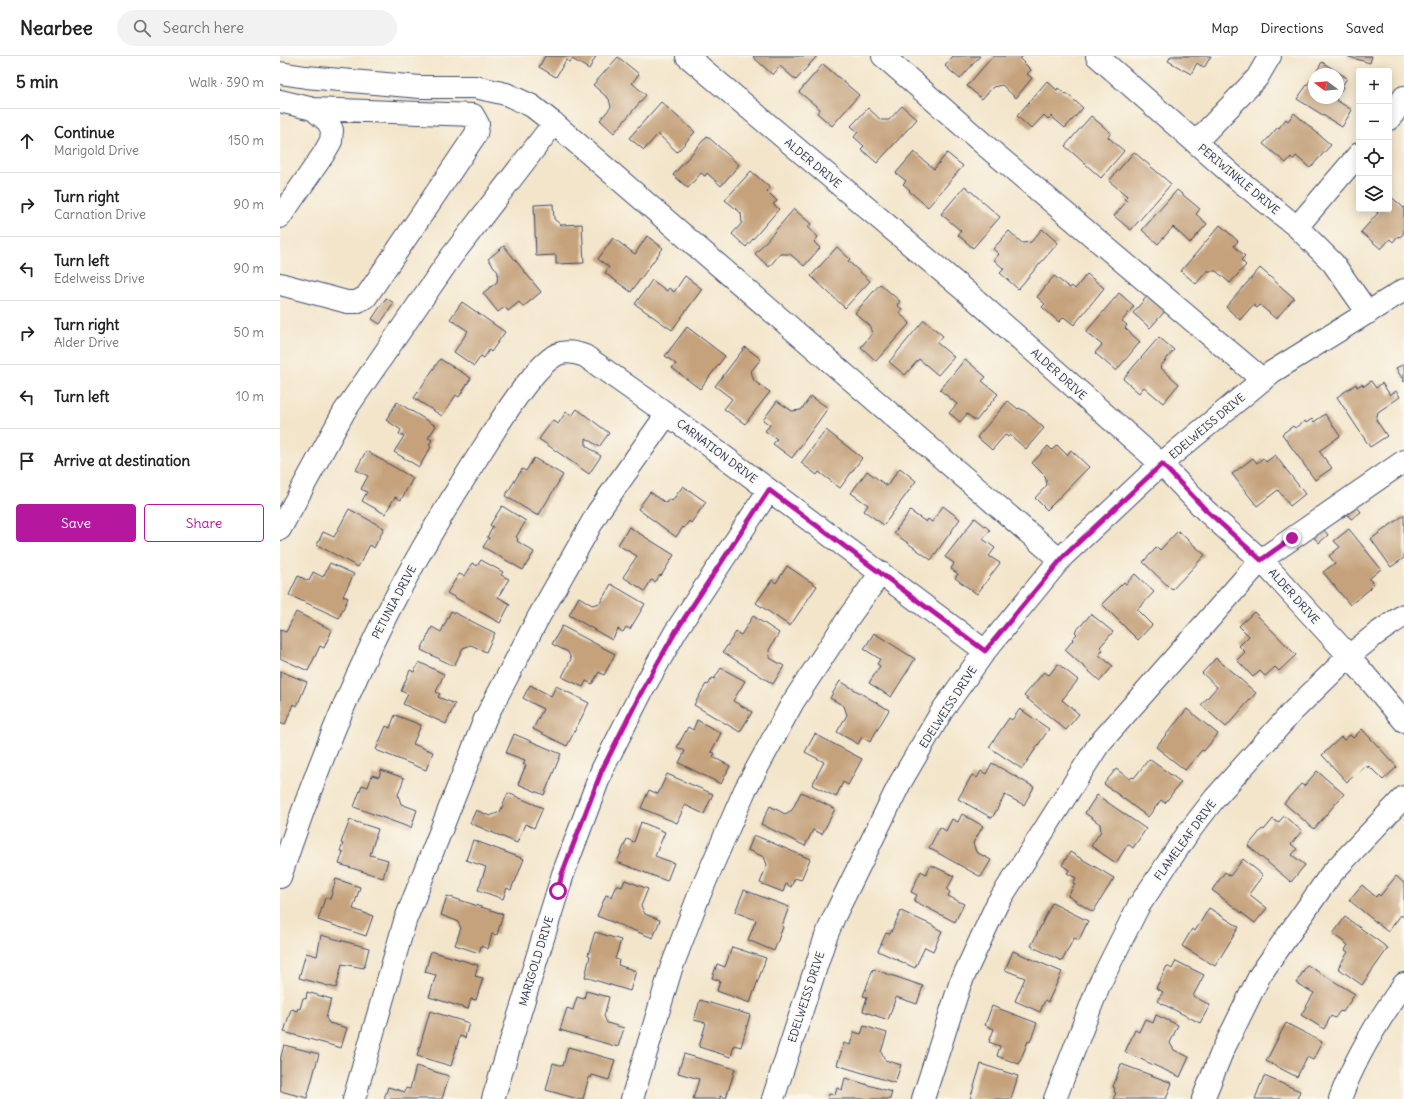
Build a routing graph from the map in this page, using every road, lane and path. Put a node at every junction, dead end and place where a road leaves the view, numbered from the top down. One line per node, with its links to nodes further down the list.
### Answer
1 (882, 56): 19 (street)
2 (1099, 56): 11 (street, PERIWINKLE DRIVE)
3 (1270, 56): 11 (street)
4 (690, 57): 22 (street, ALDER DRIVE)
5 (280, 73): 10 (street)
6 (1404, 97): 9 (street)
7 (280, 100): 8 (street)
8 (313, 109): 13 (street); 15 (street)
9 (1392, 115)
10 (554, 123): 24 (street); 25 (street)
11 (1196, 142): 14 (street, PERIWINKLE DRIVE)
12 (1356, 158): 14 (street)
13 (280, 217)
14 (1297, 227): 17 (street, PERIWINKLE DRIVE)
15 (280, 284)
16 (1404, 290): 17 (street, EDELWEISS DRIVE)
17 (1368, 313): 19 (street, EDELWEISS DRIVE)
18 (558, 354): 20 (street, CARNATION DRIVE); 33 (street, PETUNIA DRIVE)
19 (1263, 380): 22 (street, EDELWEISS DRIVE)
20 (667, 414): 23 (street, CARNATION DRIVE); 35 (street)
21 (1404, 461): 26 (street)
22 (1162, 464): 25 (street, EDELWEISS DRIVE); 26 (street, ALDER DRIVE)
23 (769, 490): 27 (street, CARNATION DRIVE); 36 (street, MARIGOLD DRIVE)
24 (280, 529)
25 (1060, 560): 29 (street, EDELWEISS DRIVE)
26 (1261, 560): 30 (street, ALDER DRIVE); 39 (street)
27 (881, 574): 29 (street, CARNATION DRIVE); 37 (street)
28 (1404, 616): 30 (street, FLAMELEAF DRIVE)
29 (985, 651): 38 (street, EDELWEISS DRIVE)
30 (1349, 656): 31 (street, ALDER DRIVE); 40 (street, FLAMELEAF DRIVE)
31 (1404, 721)
32 (1404, 797): 41 (street)
33 (280, 877)
34 (1404, 984): 42 (street)
35 (354, 1099)
36 (493, 1099)
37 (632, 1099)
38 (773, 1099)
39 (923, 1099)
40 (1055, 1099)
41 (1203, 1099)
42 (1340, 1099)

